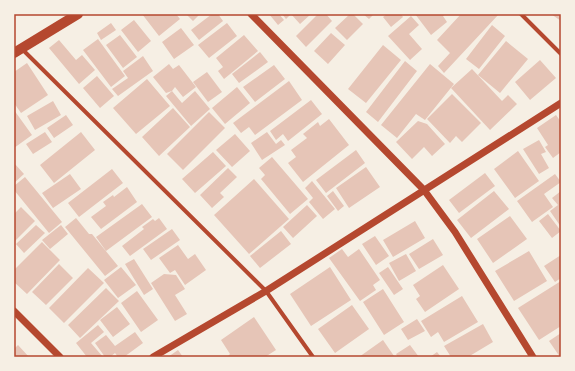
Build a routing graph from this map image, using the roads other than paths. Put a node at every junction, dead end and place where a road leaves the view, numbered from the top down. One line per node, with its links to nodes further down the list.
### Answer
1 (78, 14): 4 (main road)
2 (251, 14): 7 (street)
3 (521, 14): 5 (street)
4 (18, 51): 8 (street)
5 (561, 54)
6 (561, 103): 7 (street)
7 (424, 190): 8 (street); 13 (street)
8 (266, 291): 11 (street); 12 (street)
9 (14, 311): 10 (street)
10 (60, 357)
11 (153, 357)
12 (313, 357)
13 (533, 357)

